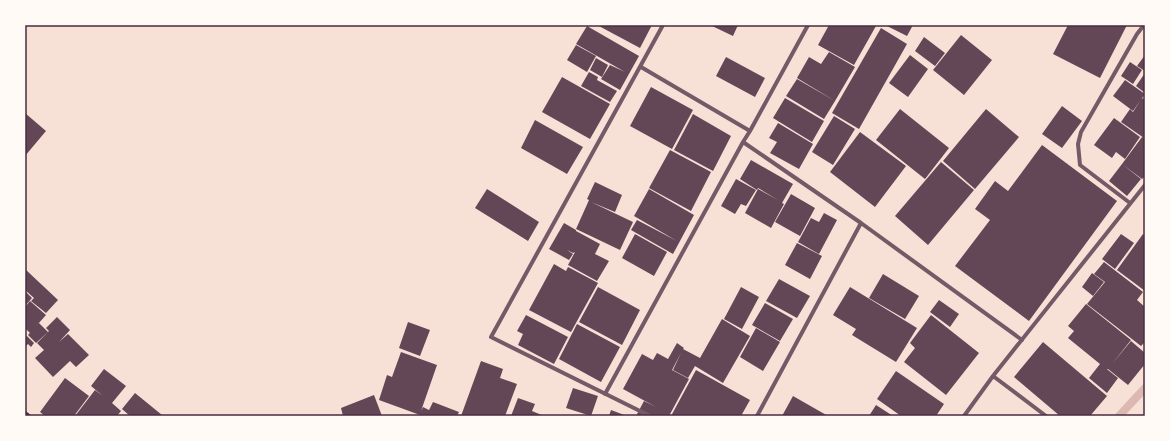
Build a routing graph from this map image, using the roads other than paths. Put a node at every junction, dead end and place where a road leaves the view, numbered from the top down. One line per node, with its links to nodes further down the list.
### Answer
1 (664, 25): 4 (street)
2 (808, 25): 5 (street)
3 (1144, 25): 8 (street)
4 (641, 67): 5 (street); 12 (street)
5 (750, 131): 6 (street)
6 (742, 142): 9 (street); 12 (street)
7 (1145, 185): 8 (street)
8 (1130, 203): 10 (street)
9 (861, 223): 10 (street); 14 (street)
10 (1022, 340): 11 (street)
11 (993, 376): 15 (street); 16 (street)
12 (605, 394): 13 (street)
13 (650, 416)
14 (757, 416)
15 (964, 416)
16 (1046, 416)

